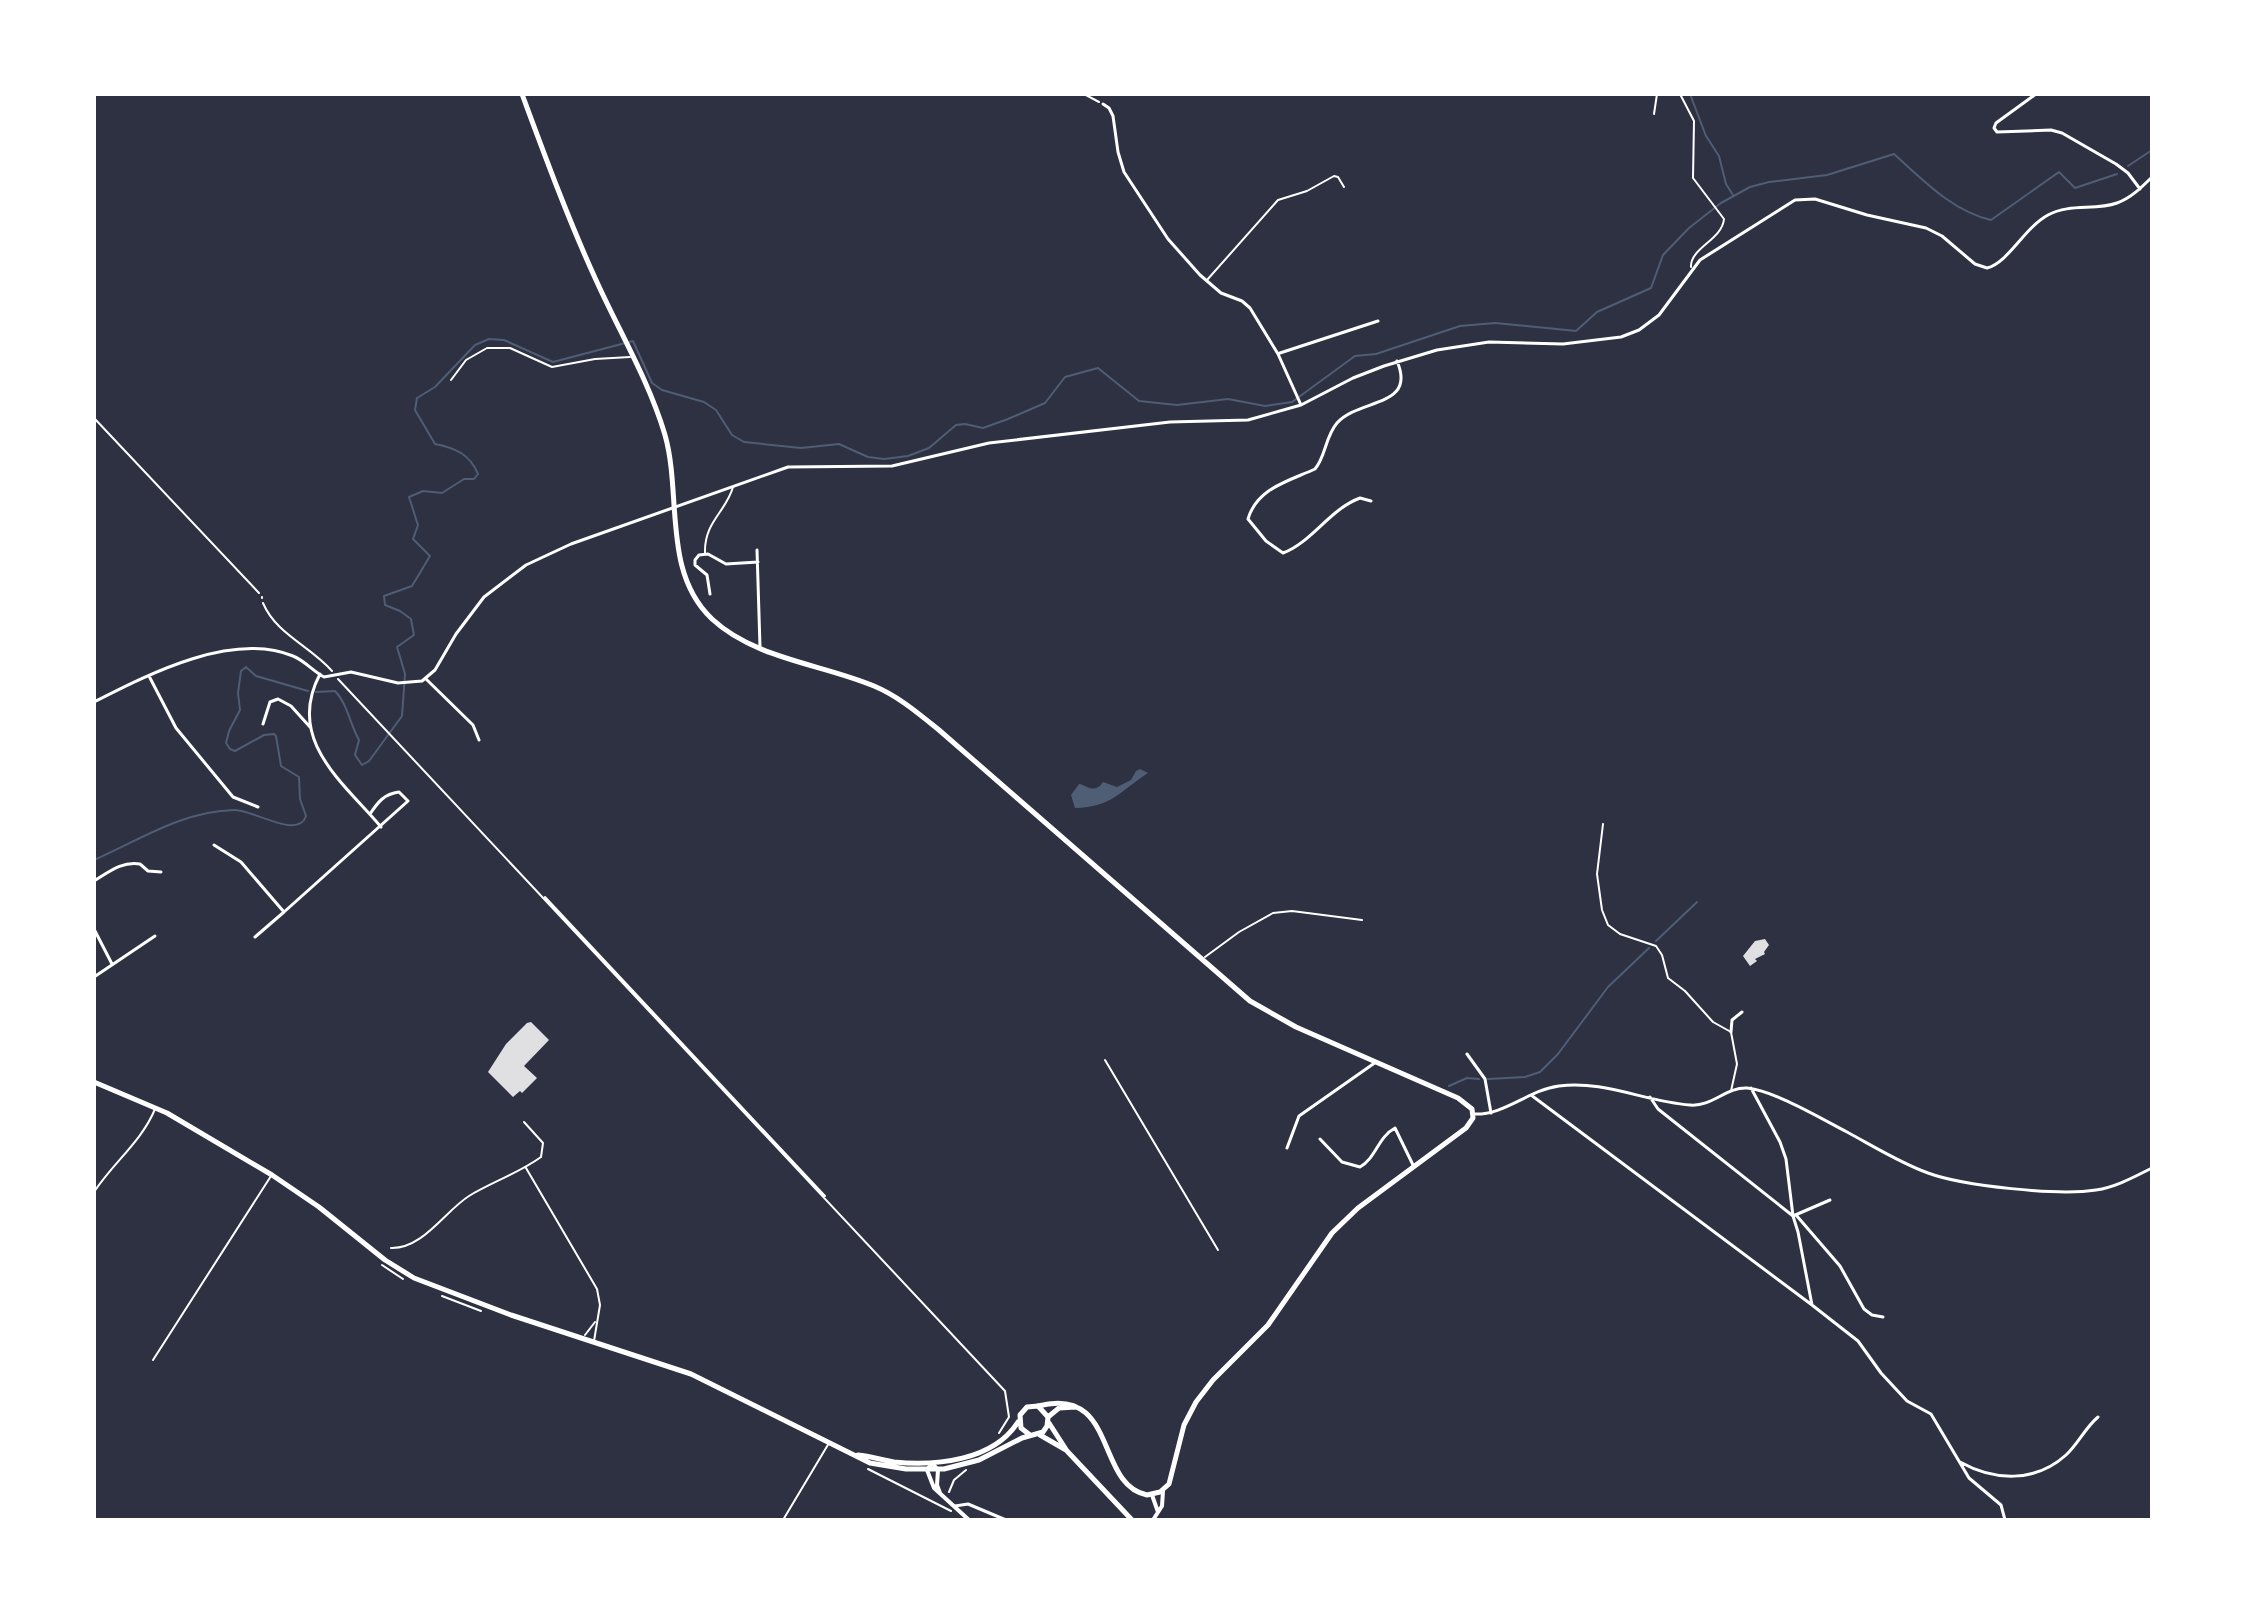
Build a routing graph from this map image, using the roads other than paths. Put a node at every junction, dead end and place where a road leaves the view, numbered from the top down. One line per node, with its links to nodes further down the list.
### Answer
1 (522, 94): 14 (main road)
2 (1657, 94): 6 (lane)
3 (1680, 94): 10 (lane)
4 (2036, 94): 9 (street)
5 (1103, 104): 11 (street)
6 (1654, 114)
7 (2152, 177): 9 (street)
8 (1344, 187): 11 (lane)
9 (2140, 189): 10 (street)
10 (1692, 268): 15 (street)
11 (1207, 281): 13 (street)
12 (1378, 321): 13 (street)
13 (1278, 354): 17 (street)
14 (632, 357): 16 (lane); 20 (main road)
15 (1397, 361): 17 (street); 19 (street)
16 (451, 380)
17 (1300, 401): 18 (street)
18 (733, 486): 20 (street); 22 (lane)
19 (1371, 501)
20 (675, 507): 25 (main road); 28 (street)
21 (757, 550): 23 (street)
22 (705, 553): 23 (street); 24 (street)
23 (758, 562): 25 (street)
24 (710, 594)
25 (760, 647): 50 (main road)
26 (320, 674): 27 (street); 28 (street); 31 (street)
27 (149, 676): 29 (street); 33 (street)
28 (426, 679): 32 (street)
29 (94, 702)
30 (263, 724): 31 (street)
31 (310, 727): 34 (street)
32 (479, 740)
33 (258, 807)
34 (370, 814): 36 (street); 36 (street)
35 (1603, 824): 47 (lane)
36 (381, 827): 40 (street)
37 (214, 845): 40 (street)
38 (161, 872): 39 (street)
39 (94, 881)
40 (284, 912): 43 (street)
41 (94, 929): 44 (street)
42 (155, 936): 44 (street)
43 (255, 937)
44 (112, 964): 45 (street)
45 (94, 977)
46 (1742, 1012): 47 (street)
47 (1731, 1032): 53 (lane)
48 (1467, 1054): 58 (street)
49 (1105, 1060): 70 (lane)
50 (1376, 1062): 57 (main road); 61 (street)
51 (94, 1082): 56 (main road)
52 (1751, 1088): 53 (street); 64 (street); 68 (street)
53 (1731, 1091): 55 (street)
54 (1531, 1095): 55 (street); 58 (street); 71 (street)
55 (1650, 1097): 68 (street)
56 (156, 1108): 65 (main road); 66 (lane)
57 (1472, 1111): 58 (street); 63 (main road)
58 (1491, 1113)
59 (524, 1122): 62 (lane)
60 (1320, 1139): 63 (street)
61 (1287, 1148)
62 (525, 1167): 69 (lane); 73 (lane)
63 (1414, 1167): 91 (main road)
64 (2152, 1168)
65 (272, 1175): 74 (main road); 76 (lane)
66 (94, 1192)
67 (1830, 1200): 68 (street)
68 (1794, 1215): 71 (street); 72 (street)
69 (391, 1248)
70 (1218, 1250)
71 (1812, 1305): 87 (street)
72 (1883, 1317)
73 (596, 1321): 74 (lane); 75 (lane)
74 (583, 1338): 75 (main road)
75 (594, 1342): 84 (main road)
76 (153, 1360)
77 (1038, 1406): 78 (main road); 80 (main road); 81 (main road)
78 (1077, 1407): 80 (main road); 93 (main road)
79 (2098, 1417): 87 (street)
80 (1048, 1420): 82 (main road); 85 (main road)
81 (1019, 1421): 83 (main road); 88 (main road)
82 (1039, 1434): 83 (main road); 85 (main road)
83 (1030, 1435): 90 (main road)
84 (830, 1442): 86 (main road); 96 (lane)
85 (1067, 1451): 99 (main road)
86 (857, 1455): 88 (main road); 89 (main road)
87 (1960, 1462): 101 (street)
88 (932, 1463): 89 (street); 90 (street)
89 (927, 1470): 90 (main road); 92 (street)
90 (938, 1470): 92 (street)
91 (1163, 1491): 93 (main road); 95 (street)
92 (940, 1493): 94 (street)
93 (1152, 1495): 95 (street)
94 (953, 1509): 97 (street); 98 (street)
95 (1158, 1513): 100 (street)
96 (783, 1520)
97 (969, 1520)
98 (1006, 1520)
99 (1132, 1520)
100 (1153, 1520)
101 (2005, 1520)

